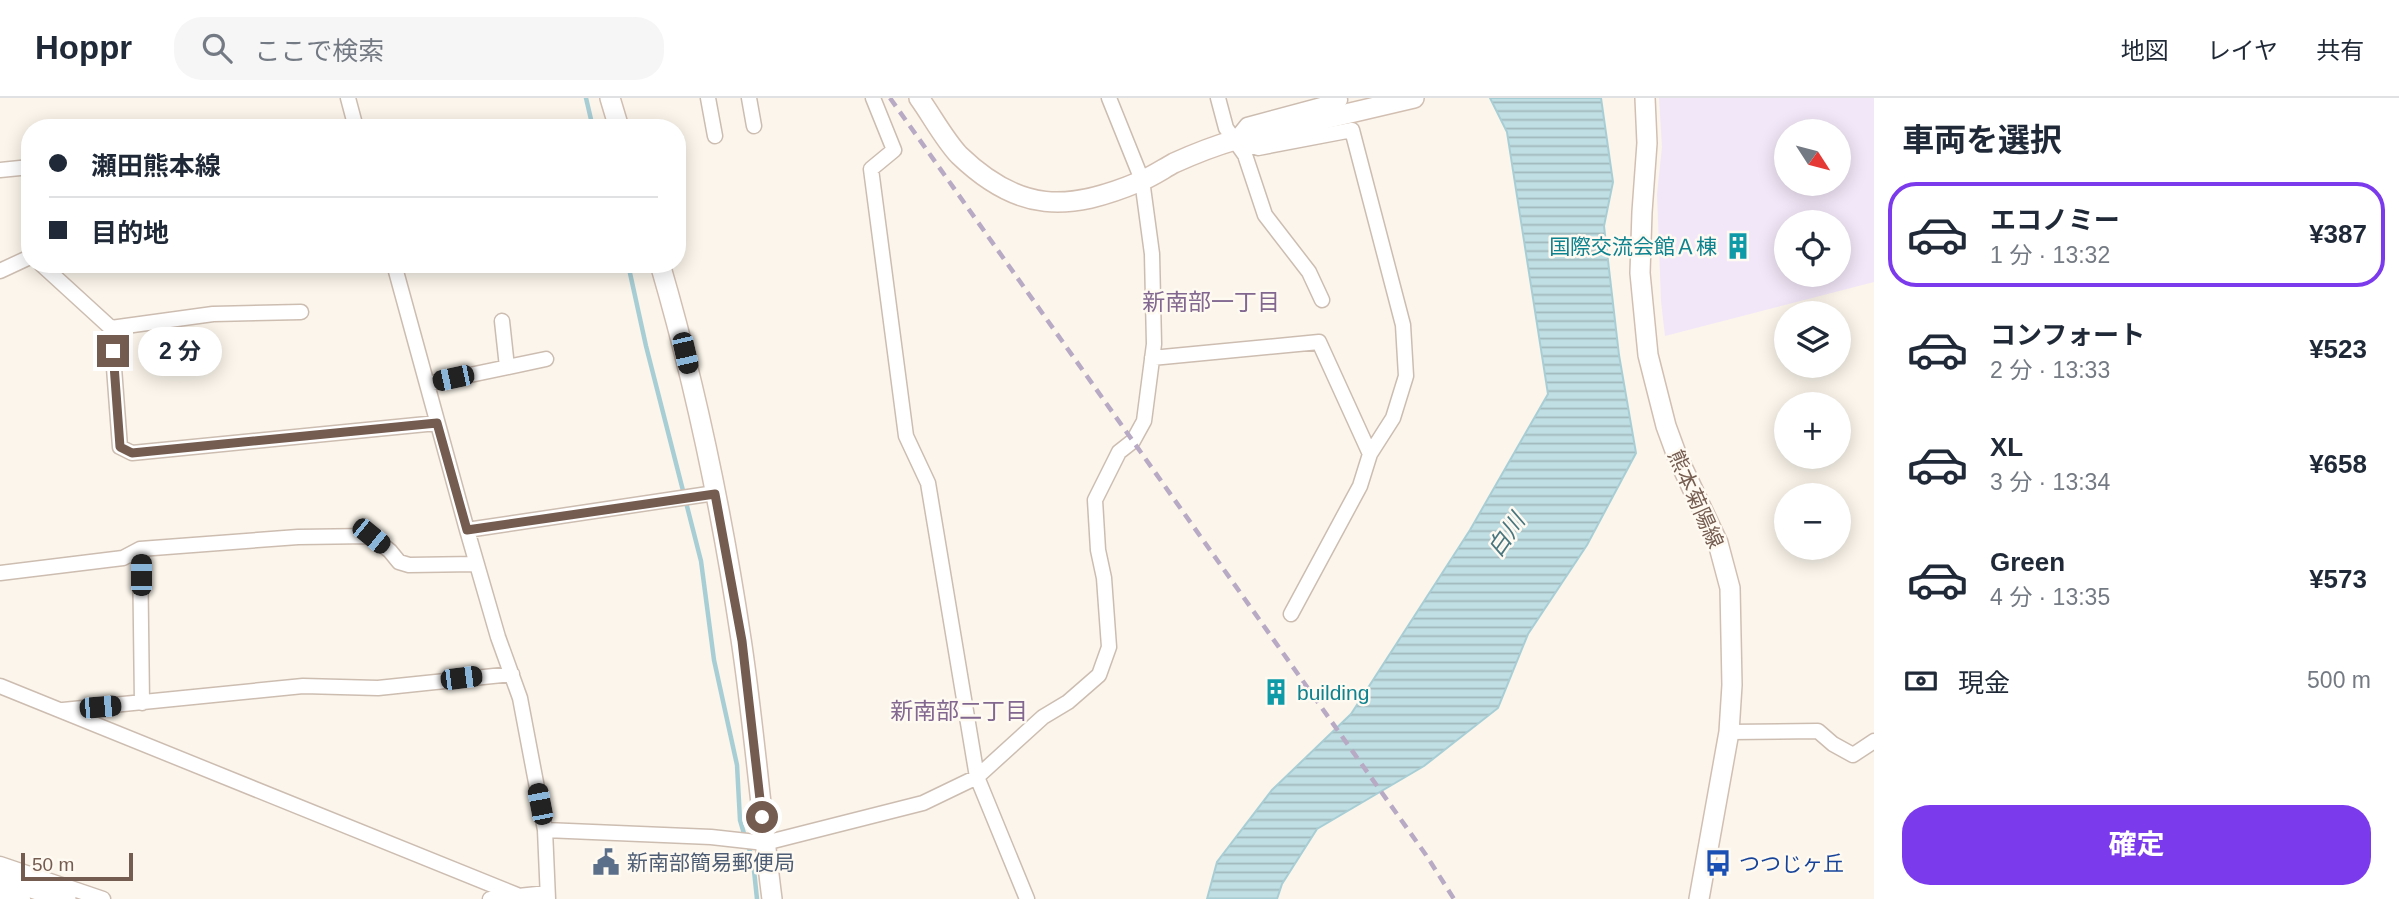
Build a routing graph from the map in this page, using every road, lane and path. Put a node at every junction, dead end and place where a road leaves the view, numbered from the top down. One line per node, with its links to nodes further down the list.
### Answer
1 (348, 98): 12 (street)
2 (610, 98): 13 (main road)
3 (708, 98): 15 (street)
4 (749, 98): 14 (street)
5 (873, 98): 47 (street)
6 (919, 98): 19 (main road)
7 (1109, 98): 19 (street)
8 (1218, 98): 16 (street)
9 (1339, 98): 16 (street)
10 (1414, 98): 16 (main road)
11 (1645, 98): 45 (main road, 熊本菊陽線)
12 (354, 119)
13 (616, 119)
14 (754, 126)
15 (715, 136)
16 (1234, 140): 19 (main road); 25 (street); 34 (street)
17 (21, 168): 18 (street)
18 (0, 170)
19 (1142, 180): 29 (street)
20 (21, 261): 21 (street)
21 (0, 271)
22 (51, 273): 28 (street)
23 (396, 273): 32 (street)
24 (662, 273): 35 (main road)
25 (1322, 300)
26 (301, 313): 28 (street)
27 (502, 321): 31 (street)
28 (111, 328): 33 (street)
29 (1152, 358): 34 (street); 47 (street)
30 (546, 359): 31 (street)
31 (507, 367): 32 (street)
32 (427, 384): 33 (street)
33 (437, 423): 36 (street)
34 (1370, 454): 40 (street)
35 (715, 494): 36 (street); 49 (main road)
36 (467, 530): 38 (street)
37 (141, 549): 38 (street); 39 (street); 43 (street)
38 (477, 564): 41 (street)
39 (0, 573)
40 (1291, 614)
41 (512, 674): 43 (street); 48 (street)
42 (0, 686): 44 (street)
43 (142, 703): 44 (street)
44 (58, 711): 53 (street)
45 (1729, 732): 46 (street); 61 (main road, 熊本菊陽線)
46 (1874, 741)
47 (977, 777): 49 (street); 60 (street)
48 (545, 830): 49 (street); 54 (street)
49 (765, 843): 59 (main road)
50 (0, 864): 57 (street)
51 (0, 878): 56 (main road)
52 (0, 892): 55 (street)
53 (517, 895): 54 (street); 58 (street)
54 (547, 896)
55 (23, 899)
56 (66, 899)
57 (103, 899)
58 (491, 899)
59 (772, 899)
60 (1027, 899)
61 (1699, 899)

